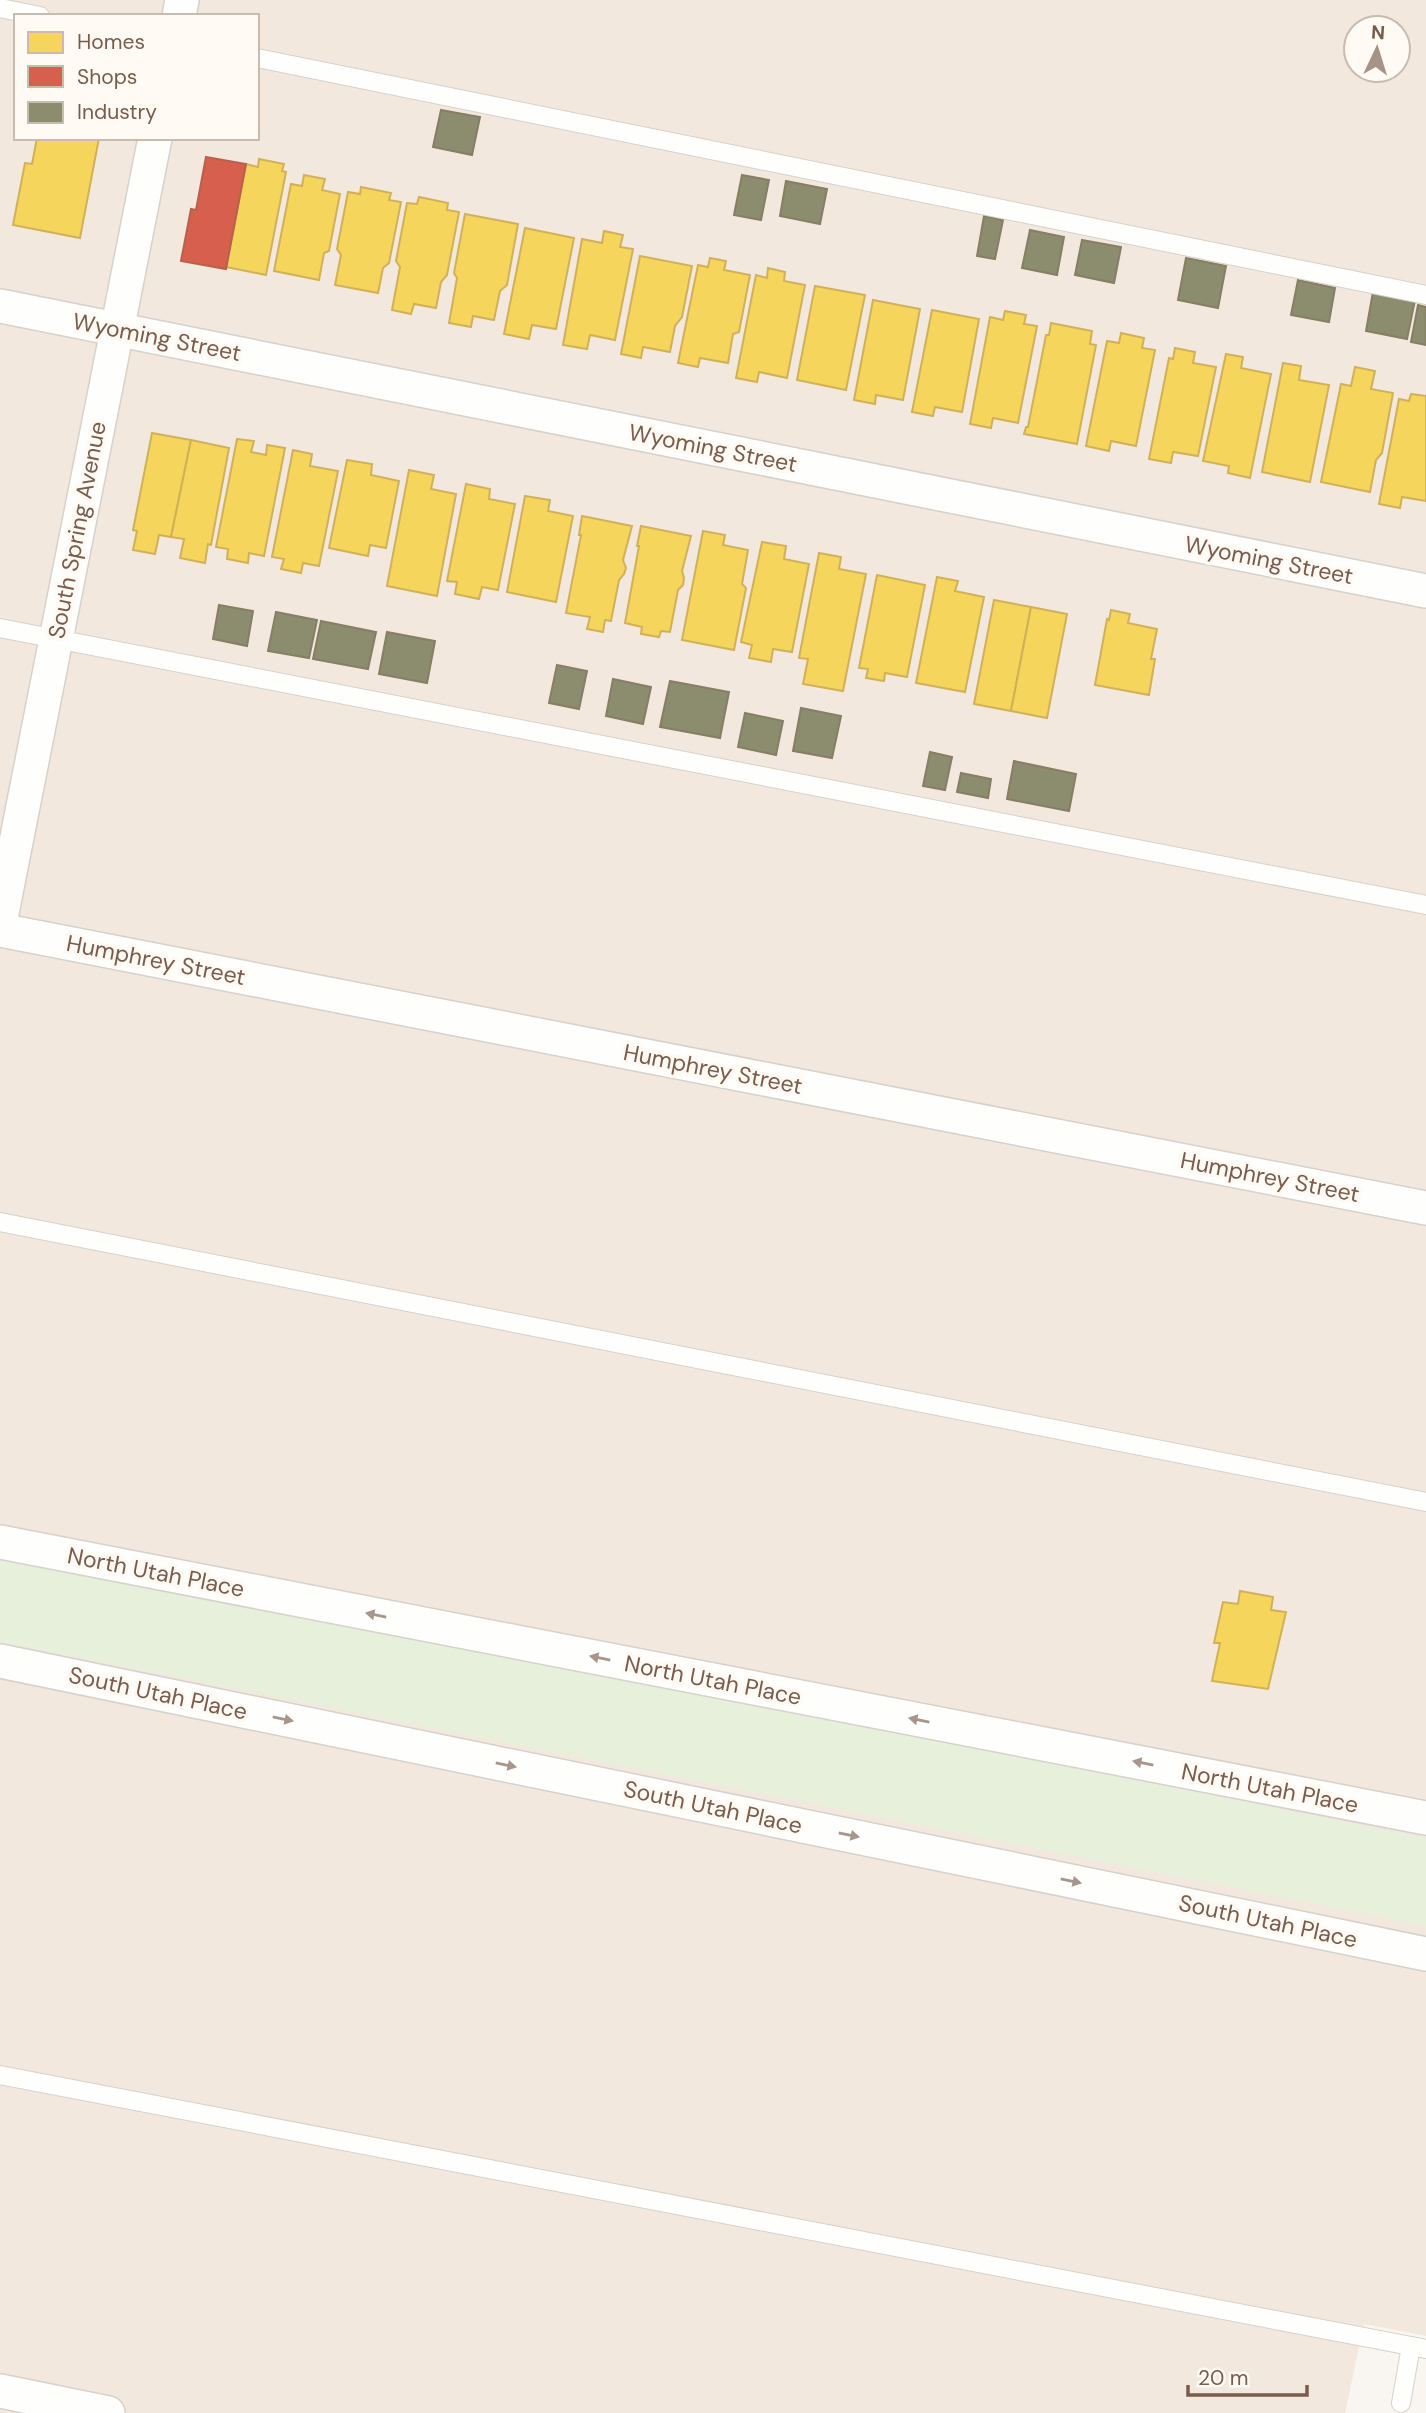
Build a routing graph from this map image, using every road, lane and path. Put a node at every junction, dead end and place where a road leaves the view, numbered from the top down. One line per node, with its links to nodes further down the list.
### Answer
1 (0, 8): 2 (lane)
2 (30, 14)
3 (259, 58): 5 (lane)
4 (155, 140): 7 (street, South Spring Avenue)
5 (1426, 295)
6 (0, 306): 7 (street, Wyoming Street)
7 (117, 328): 8 (street, Wyoming Street); 10 (street, South Spring Avenue)
8 (1426, 591)
9 (0, 628): 10 (lane)
10 (56, 640): 11 (lane); 12 (street, South Spring Avenue)
11 (1426, 905)
12 (0, 923)
13 (0, 930): 14 (street, Humphrey Street)
14 (1426, 1208)
15 (0, 1222): 16 (lane)
16 (1426, 1502)
17 (0, 1542): 19 (street, North Utah Place, one-way to 17)
18 (0, 1661): 20 (street, South Utah Place, one-way to 20)
19 (1426, 1818)
20 (1426, 1954)
21 (0, 2075): 22 (lane)
22 (1419, 2348): 24 (lane)
23 (0, 2391): 25 (street)
24 (1401, 2403)
25 (65, 2408): 26 (street)
26 (108, 2413)

